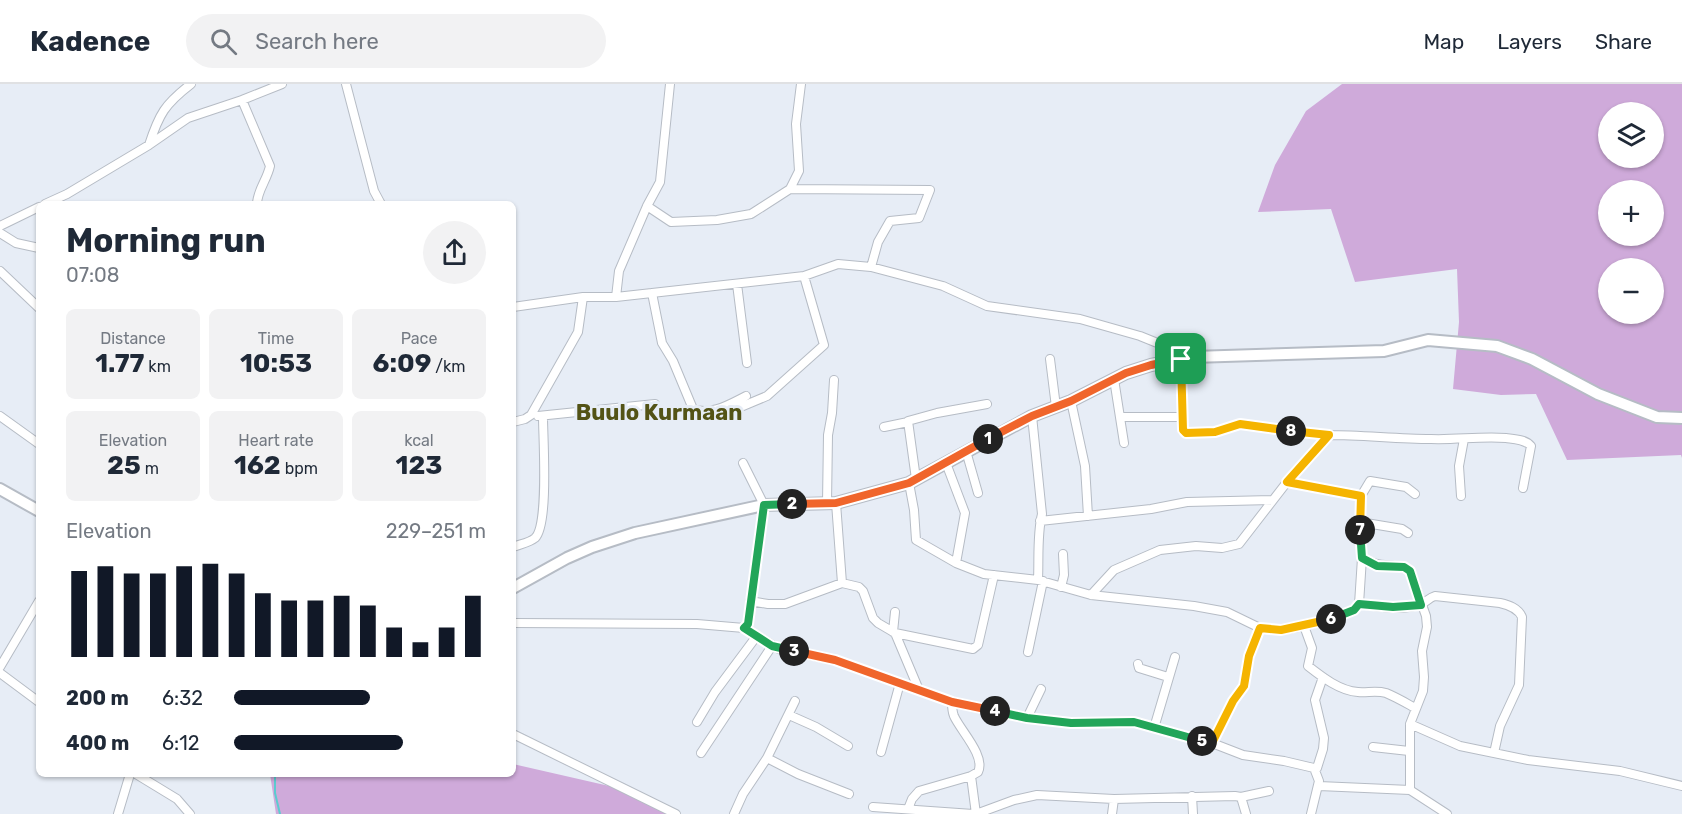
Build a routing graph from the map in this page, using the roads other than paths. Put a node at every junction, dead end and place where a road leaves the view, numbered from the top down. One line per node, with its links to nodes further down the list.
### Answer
1 (192, 84): 7 (street)
2 (282, 84): 6 (street)
3 (346, 84): 11 (street)
4 (670, 84): 12 (street)
5 (801, 84): 8 (street)
6 (242, 100): 7 (street); 10 (street)
7 (148, 145): 9 (street)
8 (790, 189): 12 (street); 17 (street)
9 (52, 201)
10 (257, 201)
11 (379, 201)
12 (647, 206): 23 (street)
13 (36, 208): 14 (street)
14 (0, 226)
15 (0, 233): 16 (street)
16 (36, 247)
17 (871, 267): 19 (street); 26 (street)
18 (0, 271): 24 (street)
19 (804, 276): 20 (street); 37 (street)
20 (737, 284): 21 (street); 29 (street)
21 (652, 293): 23 (street); 32 (street)
22 (583, 297): 23 (street); 25 (street); 38 (street)
23 (616, 297)
24 (36, 305)
25 (516, 307)
26 (1193, 357): 28 (main road); 44 (main road)
27 (1050, 359): 36 (street)
28 (1181, 359): 30 (main road); 43 (street)
29 (747, 363)
30 (1114, 379): 33 (main road); 42 (street)
31 (834, 380): 64 (street)
32 (746, 396)
33 (1071, 401): 36 (main road); 67 (street)
34 (655, 404): 41 (street)
35 (987, 404): 46 (street)
36 (1056, 407): 40 (main road)
37 (724, 414)
38 (531, 415): 41 (street); 45 (street)
39 (0, 416): 50 (street)
40 (1032, 416): 52 (main road); 68 (street)
41 (543, 417): 71 (street)
42 (1121, 417): 43 (street); 51 (street)
43 (1183, 417): 48 (street)
44 (1682, 418)
45 (516, 421)
46 (908, 422): 47 (street); 55 (street)
47 (884, 427)
48 (1329, 435): 49 (street); 56 (street)
49 (1464, 439): 57 (street); 62 (street)
50 (36, 442)
51 (1124, 443)
52 (966, 451): 54 (main road); 59 (street)
53 (743, 463): 65 (street)
54 (946, 463): 55 (main road); 74 (street)
55 (912, 481): 64 (main road); 74 (street)
56 (1287, 482): 61 (street); 63 (street)
57 (1523, 488)
58 (0, 489): 66 (main road)
59 (978, 493)
60 (1415, 494): 61 (street)
61 (1361, 496): 69 (street)
62 (1461, 496)
63 (1272, 500): 67 (street); 80 (street)
64 (831, 503): 65 (main road); 77 (street)
65 (764, 505): 78 (main road); 81 (street)
66 (36, 509)
67 (1088, 516): 68 (street)
68 (1040, 521): 76 (street)
69 (1360, 522): 70 (street); 73 (street)
70 (1408, 533)
71 (516, 546)
72 (1064, 554): 79 (street)
73 (1362, 558): 82 (street); 83 (street)
74 (956, 563): 75 (street)
75 (994, 575): 76 (street); 90 (street)
76 (1040, 580): 79 (street); 93 (street)
77 (842, 583): 81 (street); 90 (street)
78 (516, 586)
79 (1061, 587): 80 (street)
80 (1091, 595): 89 (street)
81 (750, 601): 88 (street)
82 (1359, 604): 83 (street); 87 (street)
83 (1421, 605): 106 (street); 119 (street)
84 (36, 606): 96 (street)
85 (895, 612): 90 (street)
86 (516, 623): 88 (street)
87 (1304, 626): 89 (street); 99 (street)
88 (744, 628): 91 (street)
89 (1260, 628): 113 (street)
90 (894, 632): 102 (street)
91 (756, 637): 92 (street); 109 (street)
92 (772, 646): 100 (street); 118 (street)
93 (1028, 652)
94 (1175, 657): 98 (street)
95 (1138, 664): 98 (street)
96 (0, 667)
97 (0, 673): 103 (street)
98 (1168, 677): 111 (street)
99 (1323, 677): 106 (street); 121 (street)
100 (900, 683): 102 (street); 117 (street)
101 (1041, 689): 108 (street)
102 (919, 690): 105 (street)
103 (36, 700)
104 (795, 701): 107 (street)
105 (952, 702): 108 (street); 122 (street)
106 (1415, 708): 110 (street)
107 (789, 715): 114 (street); 120 (street)
108 (1027, 718): 111 (street)
109 (698, 722)
110 (1410, 724): 116 (street); 119 (street)
111 (1154, 728): 113 (street)
112 (516, 735): 137 (street)
113 (1212, 743): 121 (street)
114 (848, 746)
115 (1373, 747): 116 (street)
116 (1409, 751): 127 (street)
117 (881, 752)
118 (701, 753)
119 (1494, 753): 126 (street)
120 (767, 758): 129 (street); 138 (street)
121 (1314, 768): 125 (street)
122 (971, 776): 134 (street); 139 (street)
123 (129, 777): 135 (street)
124 (141, 777): 136 (street)
125 (1319, 786): 127 (street); 143 (street)
126 (1682, 786)
127 (1410, 790): 144 (street)
128 (1269, 791): 131 (street)
129 (849, 794)
130 (1192, 796): 131 (street); 132 (street); 141 (street)
131 (1241, 797): 142 (street)
132 (1114, 800): 139 (street); 140 (street)
133 (873, 807): 134 (street)
134 (908, 809): 139 (street)
135 (118, 814)
136 (190, 814)
137 (676, 814)
138 (734, 814)
139 (975, 814)
140 (1112, 814)
141 (1193, 814)
142 (1246, 814)
143 (1311, 814)
144 (1447, 814)

